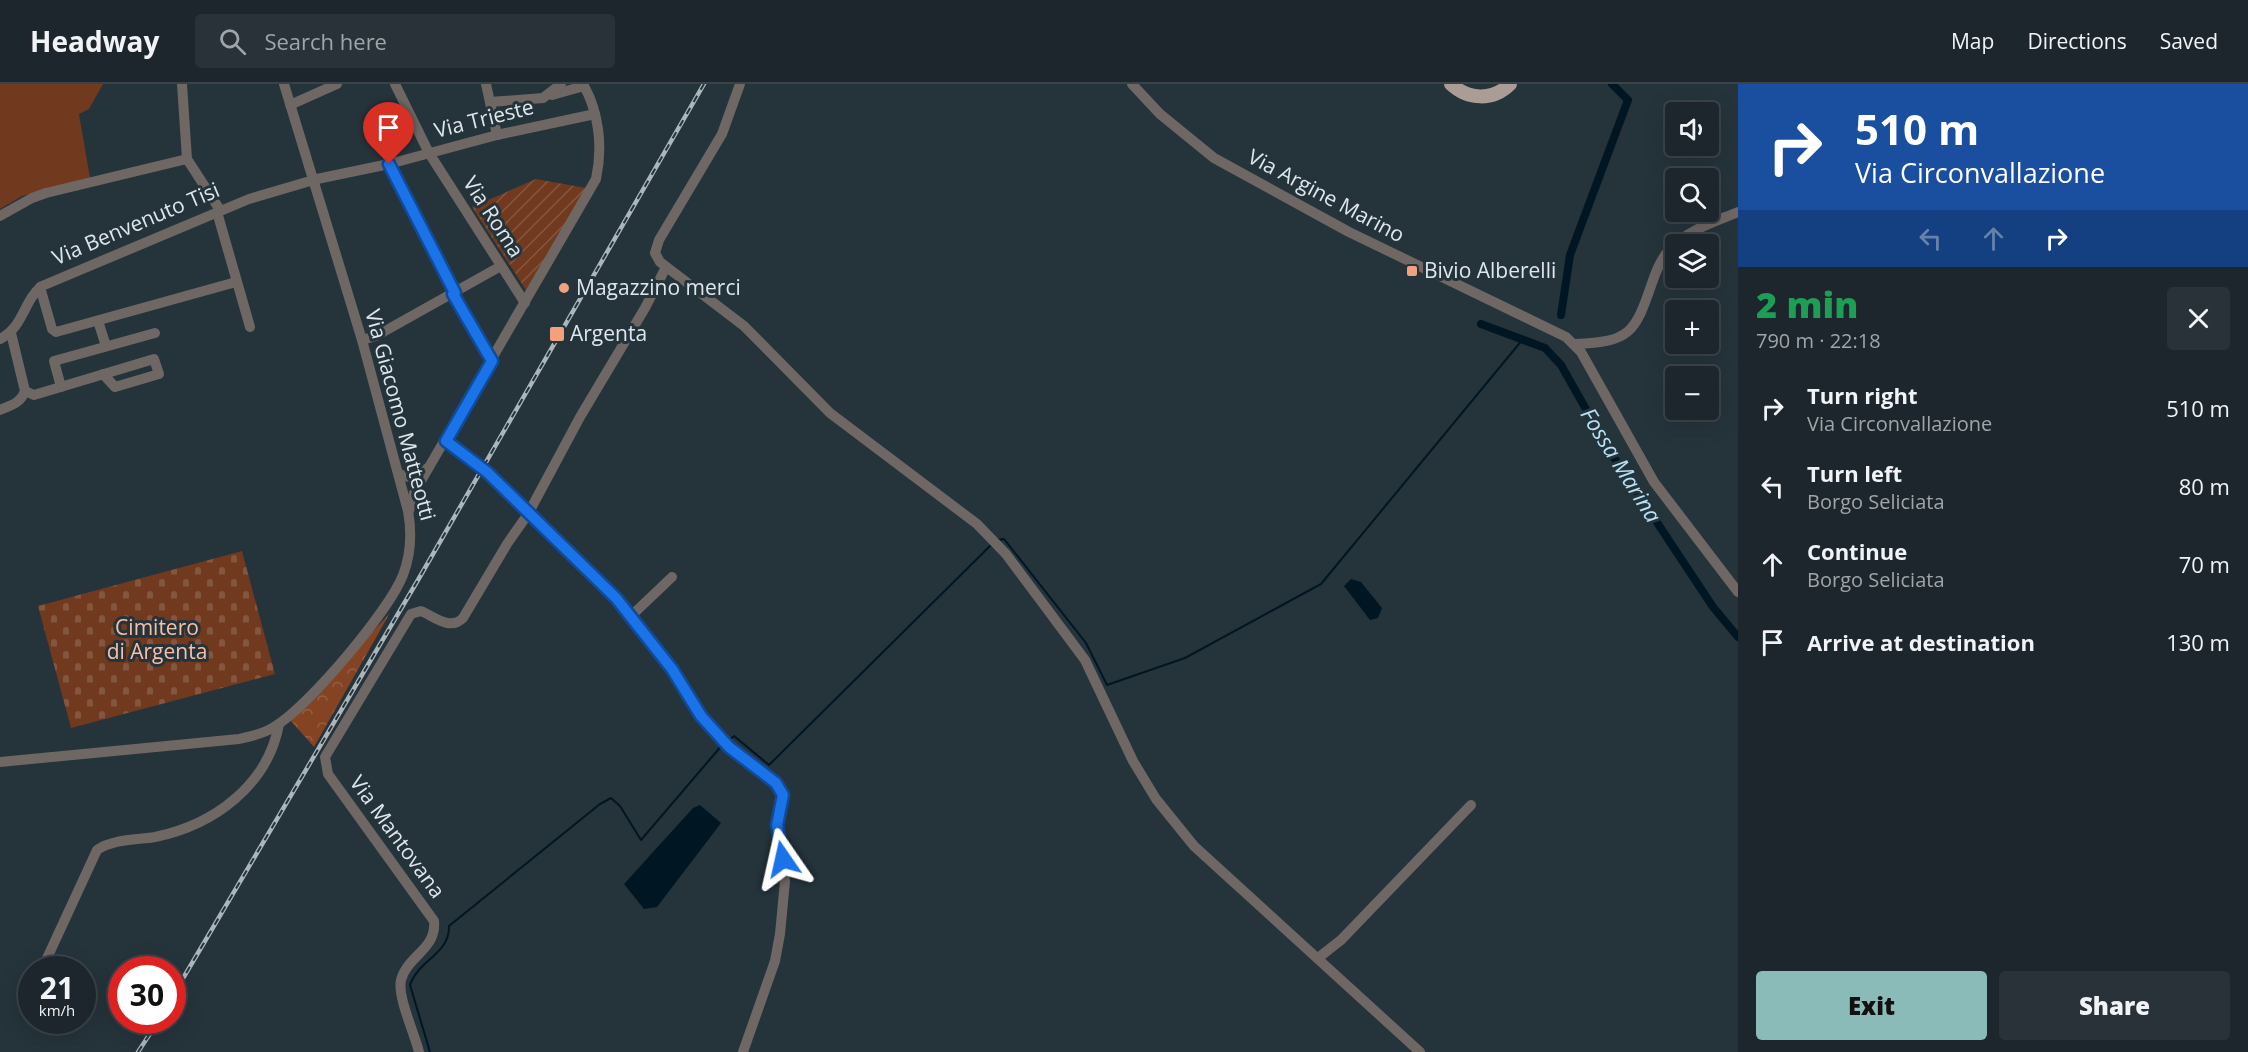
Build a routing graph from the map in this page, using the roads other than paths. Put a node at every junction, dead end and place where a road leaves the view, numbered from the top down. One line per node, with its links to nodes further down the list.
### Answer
1 (182, 84): 19 (street)
2 (284, 84): 15 (street, Via Giacomo Matteotti)
3 (337, 84): 12 (street)
4 (395, 84): 18 (street, Via Roma)
5 (486, 84): 14 (street)
6 (561, 84): 13 (street)
7 (740, 84): 26 (street)
8 (1130, 84): 37 (street, Via Argine Marino)
9 (1451, 84): 10 (main road)
10 (1510, 84)
11 (583, 85): 13 (street); 16 (street)
12 (321, 88): 15 (street)
13 (549, 95): 14 (street)
14 (490, 102): 17 (street)
15 (290, 105): 21 (street, Via Giacomo Matteotti)
16 (595, 114): 17 (street, Via Trieste); 30 (street)
17 (496, 135): 18 (street, Via Trieste)
18 (429, 153): 20 (street, Via Trieste); 25 (street, Via Roma)
19 (187, 159): 22 (street); 24 (street)
20 (389, 164): 21 (street, Via Trieste); 29 (street)
21 (313, 180): 22 (street, Via Benvenuto Tisi); 36 (street, Via Giacomo Matteotti)
22 (219, 211): 27 (street); 28 (street, Via Benvenuto Tisi)
23 (1738, 212): 37 (street)
24 (0, 216)
25 (501, 266): 29 (street); 30 (street, Via Roma)
26 (665, 269): 48 (street); 56 (street)
27 (236, 282): 31 (street); 32 (street)
28 (40, 287): 31 (street); 33 (street, Via Benvenuto Tisi)
29 (454, 293): 36 (street); 39 (street)
30 (525, 303): 39 (street)
31 (98, 321): 38 (street)
32 (249, 327)
33 (11, 333): 35 (street); 42 (street)
34 (155, 333): 38 (street)
35 (0, 339)
36 (362, 340): 46 (street, Via Giacomo Matteotti)
37 (1575, 345): 50 (street, Via Argine Marino)
38 (106, 346): 41 (street)
39 (492, 361): 44 (street)
40 (103, 374): 41 (street)
41 (61, 387): 42 (street)
42 (25, 391): 43 (street)
43 (0, 410)
44 (446, 441): 45 (street); 48 (street)
45 (439, 453): 46 (street); 47 (street)
46 (399, 474): 47 (street, Via Giacomo Matteotti)
47 (408, 511): 52 (street, Via Giacomo Matteotti)
48 (528, 514): 51 (street); 57 (street, Via Mantovana)
49 (672, 577): 51 (street)
50 (1738, 592)
51 (630, 617): 58 (street)
52 (279, 724): 53 (street, Via Giacomo Matteotti); 55 (street)
53 (0, 762)
54 (1471, 805): 56 (street)
55 (48, 956)
56 (1318, 958): 59 (street)
57 (419, 1052)
58 (743, 1052)
59 (1420, 1052)

